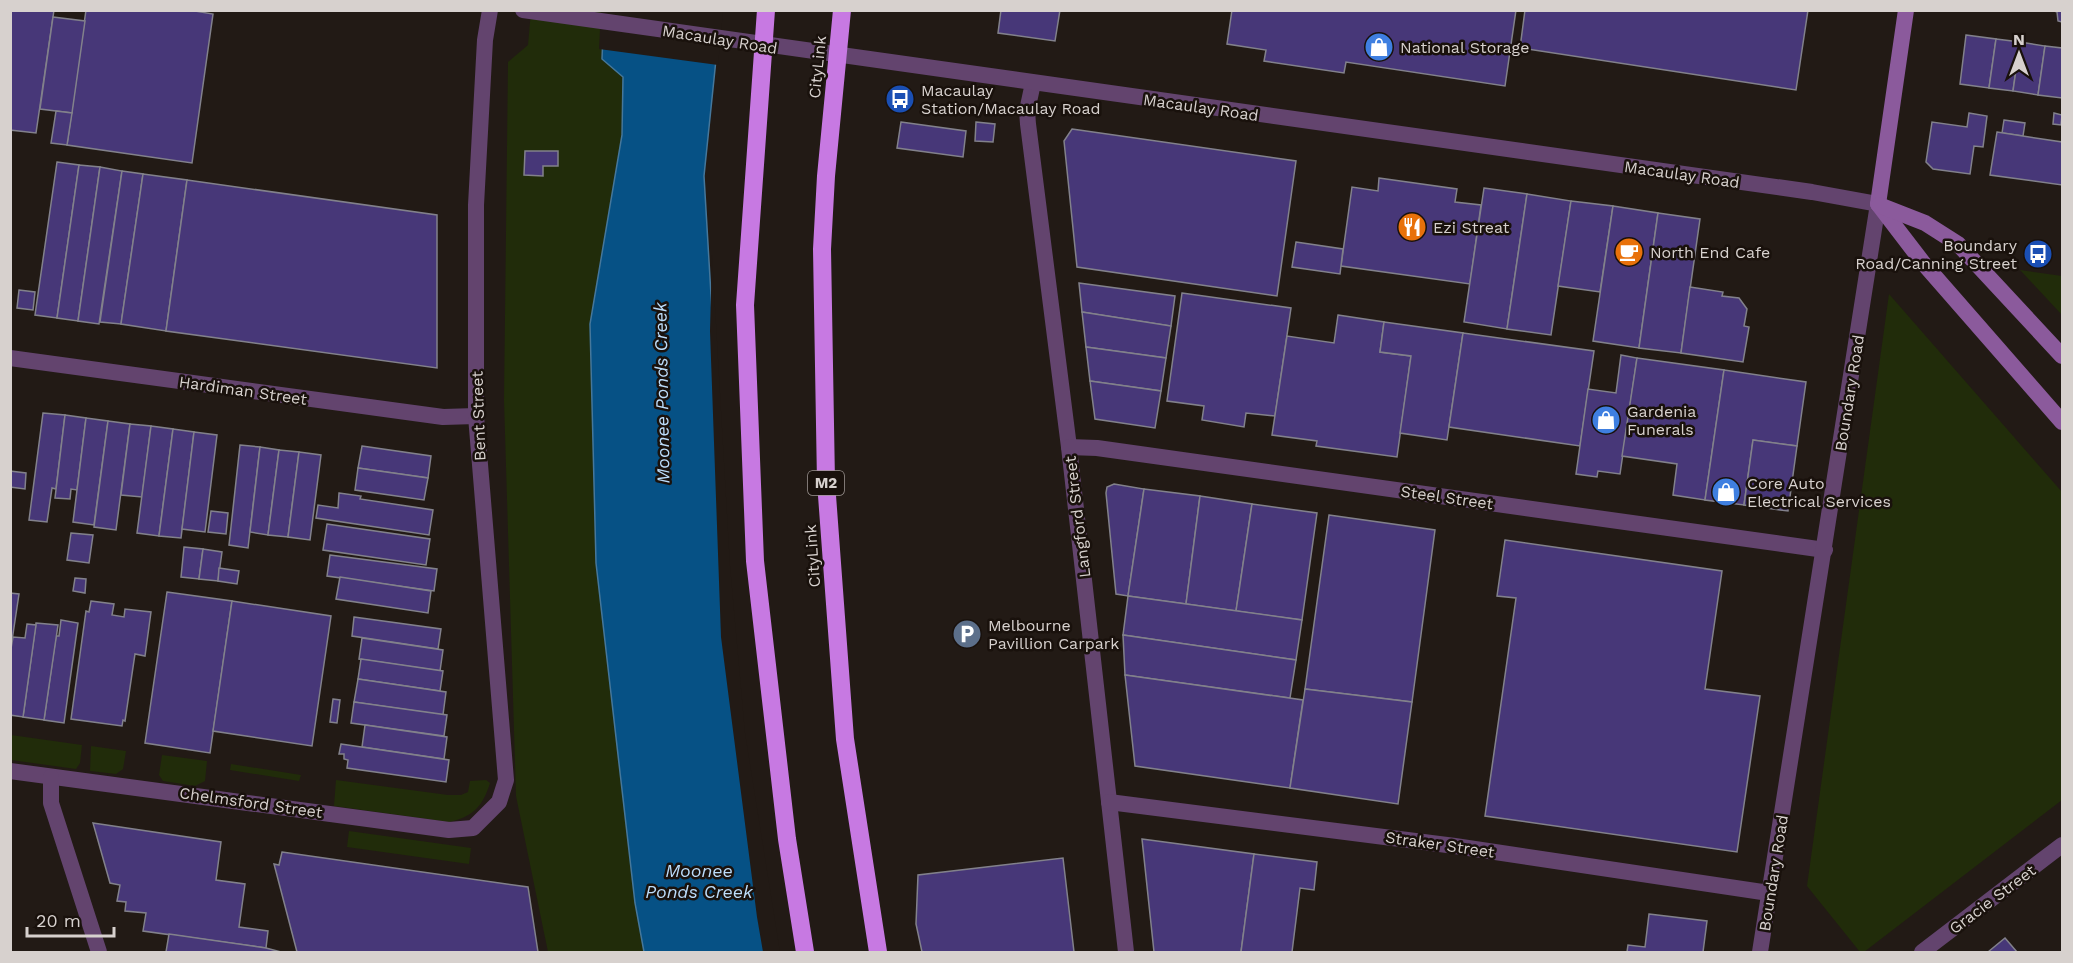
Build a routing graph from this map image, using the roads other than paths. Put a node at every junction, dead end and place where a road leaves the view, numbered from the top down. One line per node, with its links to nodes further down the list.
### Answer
1 (490, 10): 10 (street, Bent Street)
2 (523, 10): 6 (street, Macaulay Road)
3 (766, 10): 21 (highway, bridge)
4 (842, 10): 22 (highway, CityLink / M2, bridge)
5 (1906, 10): 7 (main road, Boundary Road)
6 (1033, 83): 7 (street, Macaulay Road); 12 (street, Langford Street)
7 (1878, 204): 8 (main road, Macaulay Road); 11 (main road); 13 (street, Boundary Road)
8 (2062, 356)
9 (10, 358): 10 (street, Hardiman Street)
10 (476, 416): 17 (street, Bent Street)
11 (2062, 422)
12 (1069, 447): 13 (street, Steel Street); 16 (street, Langford Street)
13 (1825, 550): 19 (street, Boundary Road)
14 (10, 771): 15 (street, Chelmsford Street)
15 (51, 777): 17 (street, Chelmsford Street); 20 (street)
16 (1109, 802): 19 (street, Straker Street); 23 (street, Langford Street)
17 (487, 816)
18 (2062, 845): 25 (street, Gracie Street)
19 (1769, 893): 24 (street, Boundary Road)
20 (99, 952)
21 (805, 952)
22 (878, 952)
23 (1126, 952)
24 (1760, 952)
25 (1922, 952)

